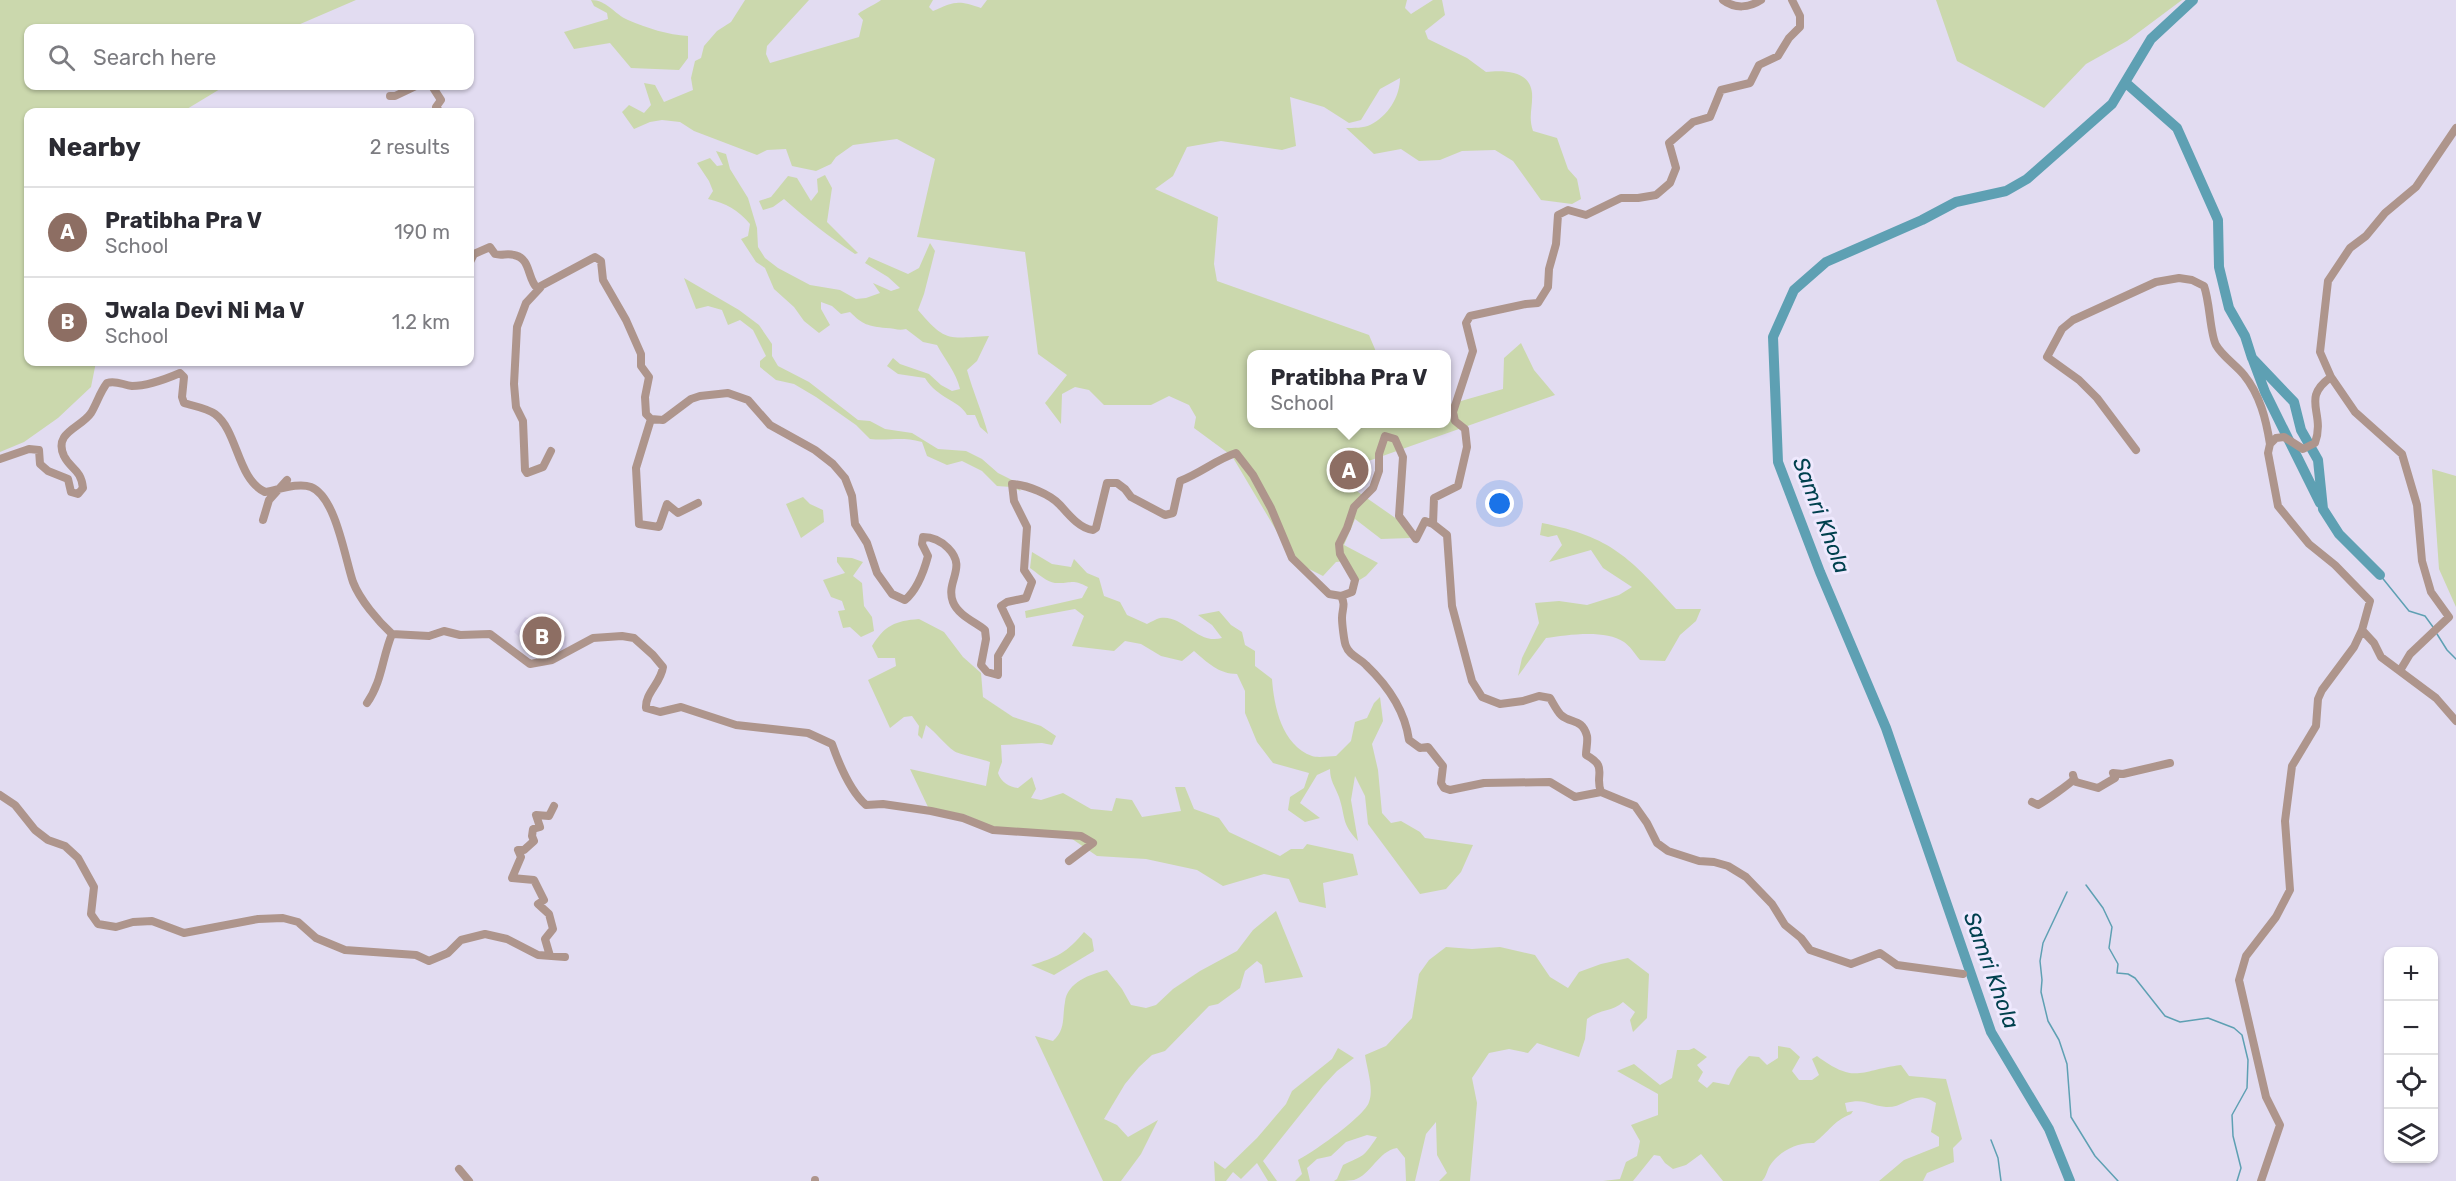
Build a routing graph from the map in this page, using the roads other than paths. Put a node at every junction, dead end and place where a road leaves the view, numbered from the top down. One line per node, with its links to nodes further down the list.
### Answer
1 (1723, 0): 2 (street)
2 (1761, 0)
3 (1792, 0): 21 (street)
4 (408, 90): 6 (street)
5 (435, 90): 7 (street)
6 (390, 96)
7 (437, 108)
8 (2456, 128): 11 (street)
9 (474, 254): 10 (street)
10 (540, 288): 12 (street); 15 (street)
11 (2331, 377): 13 (street); 25 (street)
12 (651, 419): 19 (street); 22 (street)
13 (2270, 444): 14 (street); 23 (street)
14 (2136, 450)
15 (551, 451)
16 (0, 459): 18 (street)
17 (287, 480): 18 (street)
18 (279, 490): 20 (street); 24 (street)
19 (698, 503)
20 (263, 520)
21 (1433, 524): 22 (street); 29 (street)
22 (1341, 596): 29 (street)
23 (2362, 630): 25 (street); 39 (street)
24 (392, 634): 26 (street); 33 (street)
25 (2401, 669): 27 (street)
26 (367, 703)
27 (2456, 721)
28 (2170, 763): 31 (street)
29 (1601, 792): 36 (street)
30 (0, 795): 34 (street)
31 (2032, 802)
32 (554, 806): 34 (street)
33 (1069, 861)
34 (550, 956): 35 (street)
35 (565, 957)
36 (1963, 974)
37 (459, 1169): 38 (street)
38 (469, 1181)
39 (2261, 1181)

